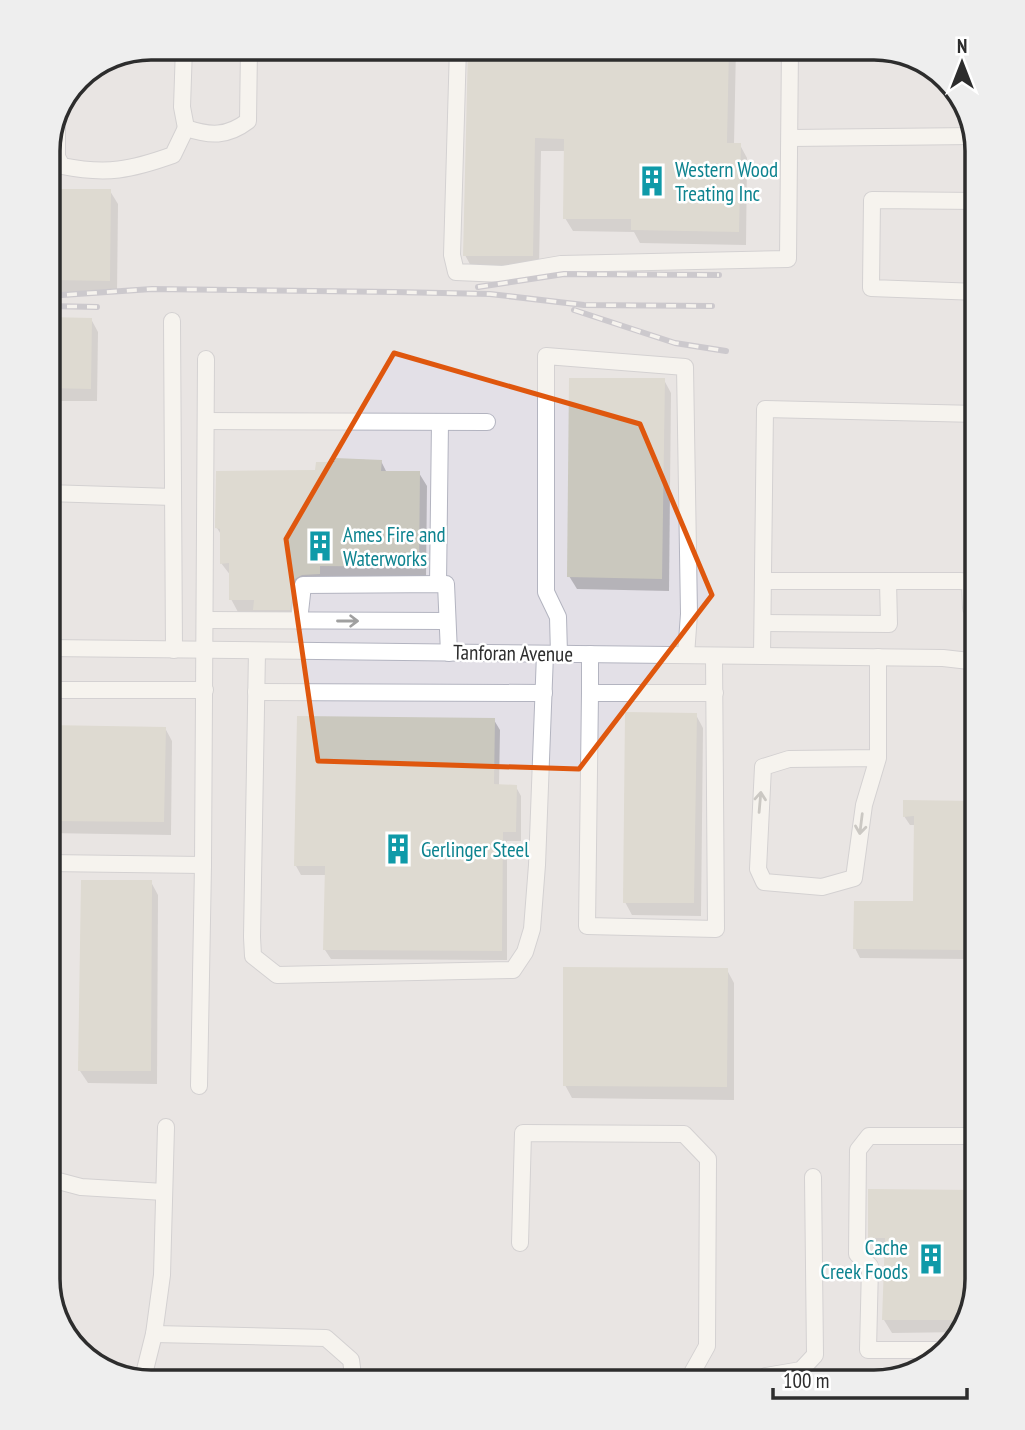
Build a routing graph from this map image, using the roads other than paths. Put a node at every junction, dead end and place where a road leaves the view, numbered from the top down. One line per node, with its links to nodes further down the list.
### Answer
1 (184, 60): 5 (street)
2 (249, 60): 5 (street)
3 (458, 60): 7 (street)
4 (790, 60): 7 (street)
5 (186, 128): 8 (street)
6 (964, 136): 7 (street)
7 (790, 138)
8 (60, 162)
9 (965, 201): 10 (street)
10 (965, 292)
11 (172, 321): 18 (street)
12 (206, 359): 14 (street)
13 (965, 414): 19 (street)
14 (206, 421): 15 (street); 23 (street)
15 (440, 422): 16 (street); 22 (street)
16 (487, 422)
17 (60, 493): 18 (street)
18 (173, 497): 28 (street)
19 (763, 581): 20 (street); 26 (street)
20 (888, 581): 21 (street); 26 (street)
21 (965, 582)
22 (438, 584): 24 (street); 25 (street)
23 (206, 621): 24 (street); 29 (street)
24 (299, 621): 25 (street, one-way to 25)
25 (446, 621): 31 (street)
26 (763, 623): 36 (street)
27 (60, 648): 28 (street, Tanforan Avenue)
28 (174, 650): 29 (street, Tanforan Avenue)
29 (206, 650): 30 (street, Tanforan Avenue); 40 (street)
30 (257, 651): 31 (street, Tanforan Avenue); 41 (street)
31 (449, 653): 32 (street, Tanforan Avenue)
32 (552, 654): 33 (street, Tanforan Avenue); 34 (street); 42 (street)
33 (590, 654): 34 (street, Tanforan Avenue); 43 (street)
34 (686, 655): 35 (street, Tanforan Avenue)
35 (715, 656): 36 (street, Tanforan Avenue); 44 (street)
36 (762, 656): 37 (street, Tanforan Avenue)
37 (878, 657): 38 (street, Tanforan Avenue); 45 (street)
38 (965, 661)
39 (60, 690): 40 (street)
40 (205, 690): 47 (street)
41 (256, 692): 42 (street); 42 (street)
42 (544, 693)
43 (590, 693): 44 (street); 44 (street)
44 (715, 693)
45 (878, 758): 45 (street, one-way to 45)
46 (60, 863): 47 (street)
47 (203, 865): 48 (street)
48 (199, 1086)
49 (166, 1127): 53 (street)
50 (965, 1136): 56 (street)
51 (813, 1177): 60 (street)
52 (60, 1181): 53 (street)
53 (164, 1192): 55 (street)
54 (520, 1244): 59 (street)
55 (154, 1334): 57 (street); 58 (street)
56 (932, 1350)
57 (145, 1370)
58 (352, 1370)
59 (694, 1370)
60 (801, 1370)

